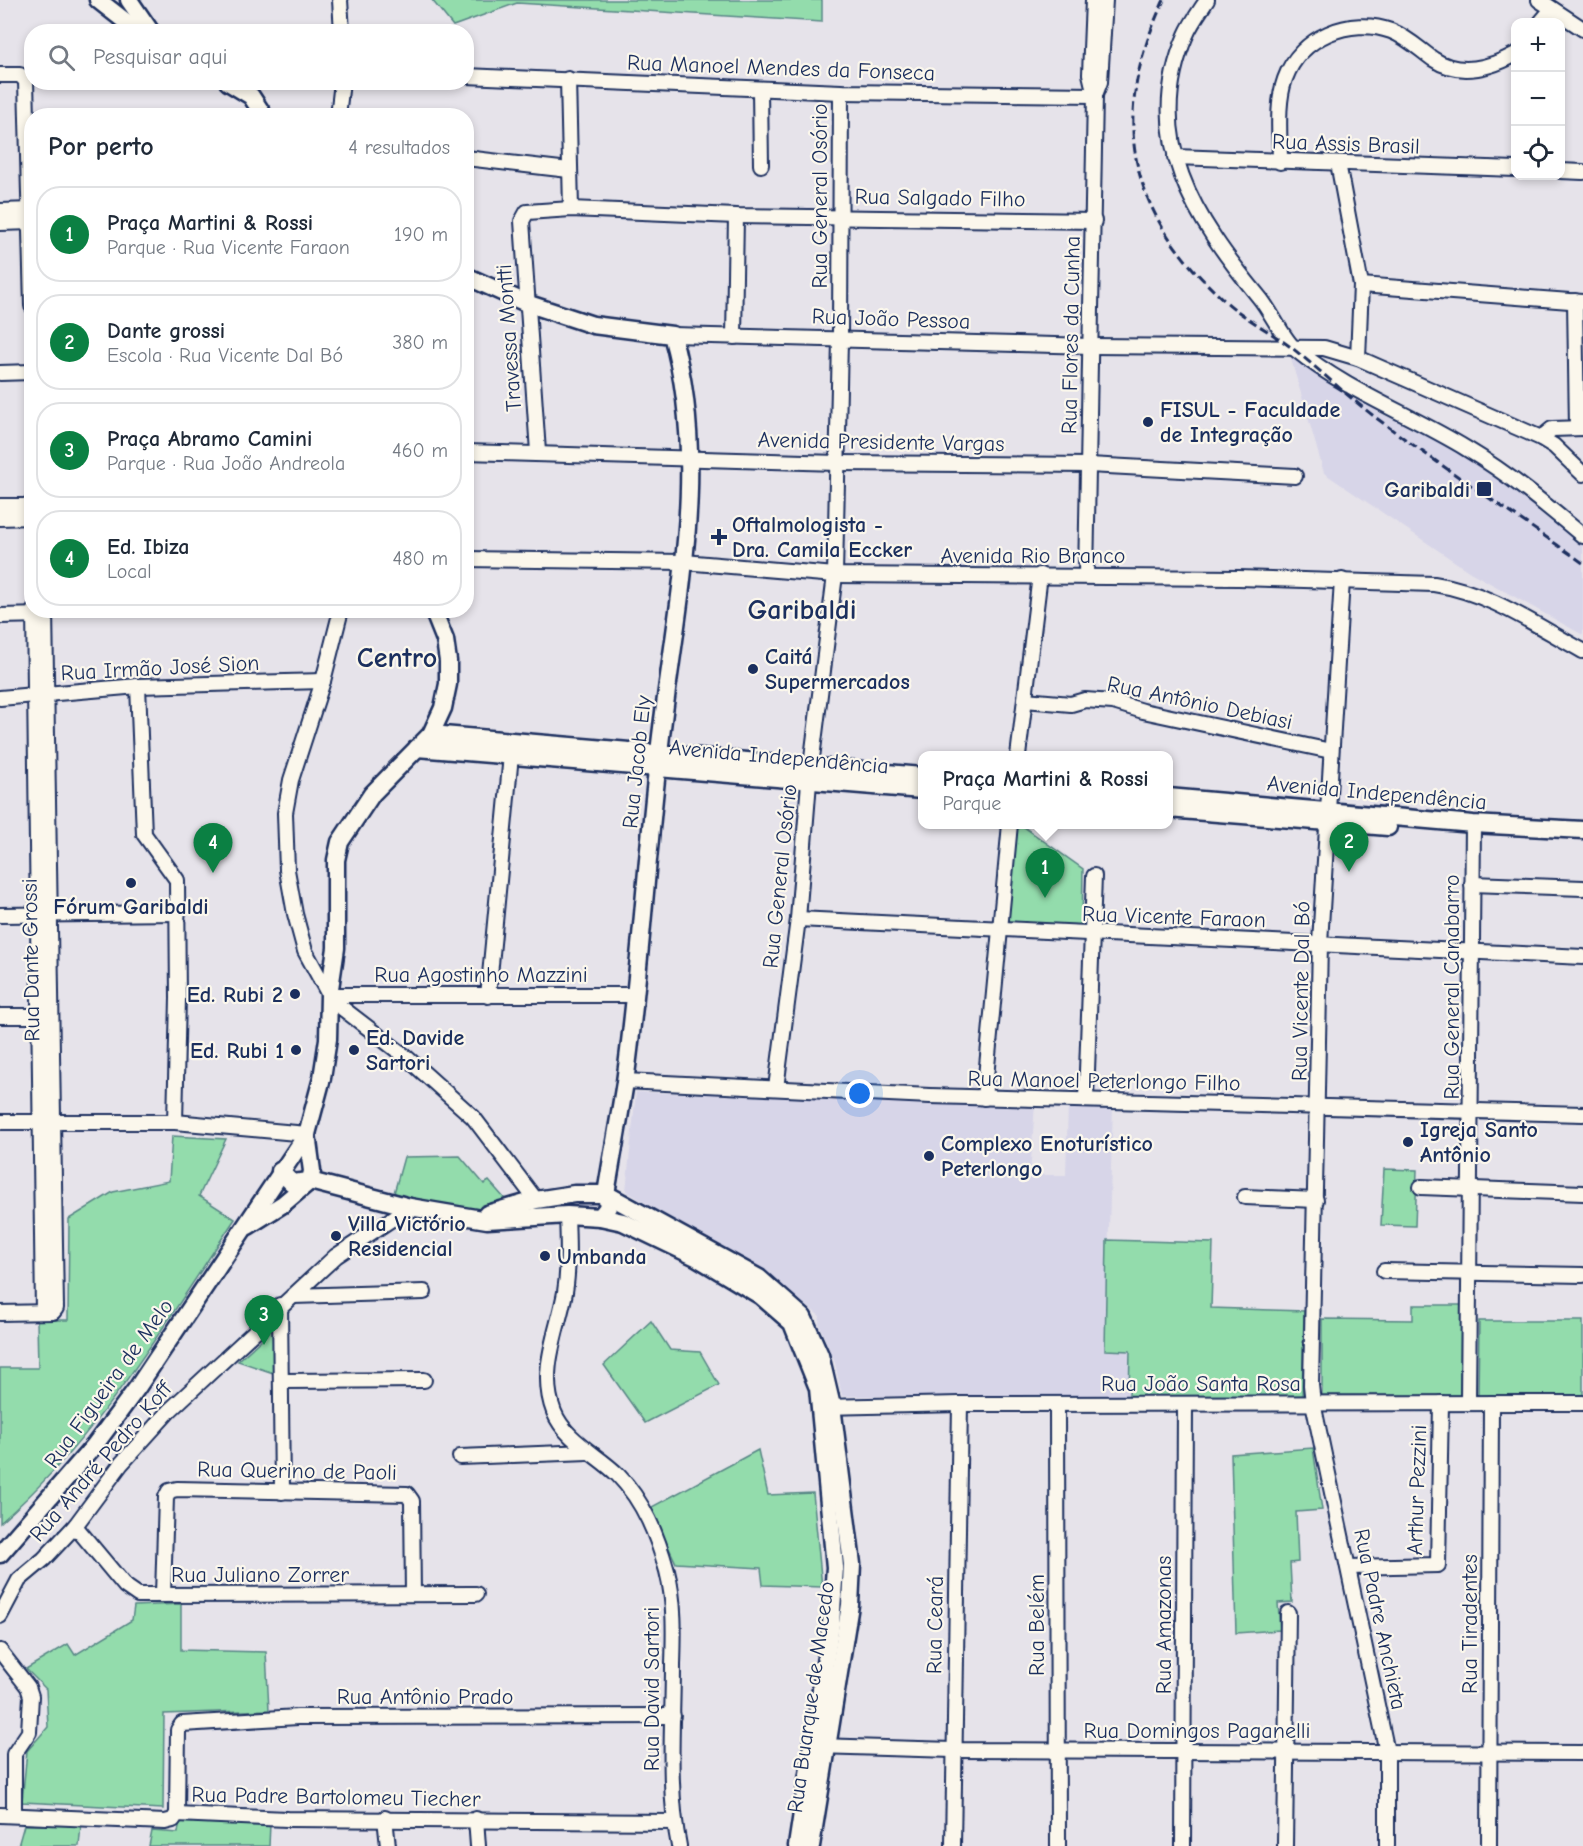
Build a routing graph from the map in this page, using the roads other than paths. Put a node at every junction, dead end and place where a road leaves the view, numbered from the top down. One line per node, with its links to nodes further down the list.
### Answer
1 (99, 0): 10 (main road)
2 (129, 0): 11 (main road)
3 (340, 0): 12 (street)
4 (1093, 0): 19 (street)
5 (1106, 0): 19 (street)
6 (1207, 0): 28 (street)
7 (1539, 0): 8 (street)
8 (1552, 9): 9 (street); 13 (street)
9 (1545, 18)
10 (129, 24)
11 (146, 24)
12 (342, 24)
13 (1583, 29)
14 (1511, 56): 30 (street)
15 (0, 75): 17 (street)
16 (474, 76): 18 (street, Rua Manoel Mendes da Fonseca)
17 (24, 79)
18 (568, 80): 23 (street, Rua Manoel Mendes da Fonseca); 33 (street)
19 (1095, 87): 24 (street, Rua Manoel Mendes da Fonseca); 44 (street, Rua Flores da Cunha)
20 (27, 90): 25 (street)
21 (241, 90): 26 (main road)
22 (341, 90): 27 (street)
23 (759, 90): 24 (street, Rua Manoel Mendes da Fonseca); 32 (street)
24 (841, 92): 41 (street, Rua General Osório)
25 (29, 108)
26 (259, 108)
27 (339, 108)
28 (1175, 157): 30 (street, Rua Assis Brasil); 54 (street)
29 (474, 159): 33 (street)
30 (1280, 162): 31 (street, Rua Assis Brasil)
31 (1338, 163): 34 (street, Rua Assis Brasil); 47 (street)
32 (761, 165)
33 (569, 170): 37 (street)
34 (1511, 170)
35 (1565, 171): 36 (street)
36 (1583, 172)
37 (571, 209): 40 (street, Rua Salgado Filho); 43 (street, Rua Salgado Filho)
38 (0, 211): 39 (street)
39 (24, 215)
40 (736, 216): 41 (street, Rua Salgado Filho); 51 (street)
41 (841, 216): 44 (street, Rua Salgado Filho); 52 (street, Rua General Osório)
42 (24, 218): 45 (street)
43 (522, 221): 49 (street, Travessa Montti)
44 (1094, 221): 53 (street, Rua Flores da Cunha)
45 (0, 223)
46 (474, 280): 49 (main road, Rua João Pessoa)
47 (1361, 285): 48 (street); 55 (street)
48 (1579, 302): 60 (street)
49 (526, 303): 50 (main road, Rua João Pessoa); 63 (street, Travessa Montti)
50 (672, 335): 51 (street, Rua João Pessoa); 64 (main road, Rua Jacob Ely)
51 (734, 337): 52 (street, Rua João Pessoa)
52 (840, 339): 53 (street, Rua João Pessoa); 65 (street, Rua General Osório)
53 (1091, 346): 54 (street, Rua João Pessoa); 66 (street, Rua Flores da Cunha)
54 (1293, 347): 55 (street, Rua João Pessoa); 73 (street)
55 (1358, 358): 61 (street, Rua João Pessoa)
56 (24, 364): 57 (street)
57 (0, 365)
58 (24, 372): 59 (street)
59 (0, 373)
60 (1580, 428): 61 (street)
61 (1541, 438): 67 (street, Rua João Pessoa)
62 (474, 452): 63 (street, Avenida Presidente Vargas)
63 (538, 452): 64 (street, Avenida Presidente Vargas)
64 (690, 459): 65 (street, Avenida Presidente Vargas); 75 (main road, Rua Jacob Ely)
65 (837, 463): 66 (street, Avenida Presidente Vargas); 76 (street, Rua General Osório)
66 (1089, 465): 68 (street, Avenida Presidente Vargas); 78 (street, Rua Flores da Cunha)
67 (1583, 474)
68 (1294, 476)
69 (0, 506): 70 (street)
70 (24, 506)
71 (0, 518): 72 (street)
72 (24, 518)
73 (1583, 537)
74 (474, 559): 75 (street, Avenida Rio Branco)
75 (684, 562): 76 (street, Avenida Rio Branco); 96 (main road, Rua Jacob Ely)
76 (835, 575): 77 (street, Avenida Rio Branco); 97 (street, Rua General Osório)
77 (1040, 575): 78 (street, Avenida Rio Branco); 90 (street)
78 (1086, 576): 79 (street, Avenida Rio Branco)
79 (1342, 580): 85 (street, Avenida Rio Branco); 94 (street, Rua Vicente Dal Bó)
80 (24, 614): 81 (street)
81 (0, 616)
82 (40, 618): 88 (street, Rua Dante Grossi)
83 (339, 618): 86 (street)
84 (436, 618): 91 (main road)
85 (1583, 651)
86 (323, 681): 87 (street, Rua Irmão José Sion); 120 (street)
87 (138, 686): 88 (street, Rua Irmão José Sion); 110 (street)
88 (41, 695): 89 (street, Rua Irmão José Sion); 112 (street, Rua Dante Grossi)
89 (0, 698)
90 (1025, 700): 93 (street); 94 (street, Rua Antônio Debiasi)
91 (431, 734): 92 (main road); 96 (main road, Avenida Independência)
92 (417, 748): 95 (main road, Avenida Independência); 120 (main road)
93 (1019, 751)
94 (1331, 751): 102 (street, Rua Vicente Dal Bó)
95 (512, 755): 96 (main road, Avenida Independência); 121 (street)
96 (658, 762): 97 (main road, Avenida Independência); 119 (main road, Rua Jacob Ely)
97 (810, 774): 98 (main road, Avenida Independência); 99 (main road, Avenida Independência); 113 (street, Rua General Osório)
98 (918, 776)
99 (918, 789)
100 (1173, 798): 102 (main road, Avenida Independência)
101 (1173, 809): 102 (main road, Avenida Independência)
102 (1327, 816): 104 (main road, Avenida Independência); 116 (street, Rua Vicente Dal Bó)
103 (1010, 829): 114 (street)
104 (1473, 829): 105 (main road, Avenida Independência); 106 (main road, Avenida Independência); 108 (street, Rua General Canabarro)
105 (1583, 830)
106 (1583, 840)
107 (1094, 876): 115 (street)
108 (1472, 884): 109 (street); 117 (street, Rua General Canabarro)
109 (1583, 888)
110 (178, 913): 112 (street); 132 (street)
111 (0, 915): 112 (street)
112 (44, 915): 123 (street, Rua Dante Grossi)
113 (798, 919): 114 (street, Rua Vicente Faraon); 125 (street, Rua General Osório)
114 (999, 930): 115 (street, Rua Vicente Faraon); 126 (street)
115 (1092, 934): 116 (street, Rua Vicente Faraon); 127 (street)
116 (1320, 943): 117 (street, Rua Vicente Faraon); 128 (street, Rua Vicente Dal Bó)
117 (1472, 950): 118 (street, Rua Vicente Faraon); 129 (street, Rua General Canabarro)
118 (1583, 957)
119 (633, 995): 121 (street, Rua Agostinho Mazzini); 124 (main road, Rua Jacob Ely)
120 (329, 996): 121 (street, Rua Agostinho Mazzini); 134 (main road); 143 (street)
121 (488, 996)
122 (0, 1016): 123 (street)
123 (46, 1016): 133 (street, Rua Dante Grossi)
124 (625, 1081): 125 (street, Rua Manoel Peterlongo Filho); 141 (main road, Rua Jacob Ely)
125 (776, 1088): 126 (street, Rua Manoel Peterlongo Filho)
126 (984, 1098): 127 (street, Rua Manoel Peterlongo Filho)
127 (1086, 1099): 128 (street, Rua Manoel Peterlongo Filho)
128 (1318, 1107): 129 (street, Rua Manoel Peterlongo Filho); 144 (street, Rua Vicente Dal Bó)
129 (1471, 1111): 130 (street, Rua Manoel Peterlongo Filho); 138 (street, Rua General Canabarro)
130 (1583, 1114)
131 (0, 1122): 133 (street)
132 (175, 1122): 133 (street); 134 (street)
133 (47, 1123): 156 (street, Rua Dante Grossi)
134 (307, 1134): 135 (main road); 136 (main road)
135 (283, 1167): 136 (main road, Rua Buarque de Macedo); 149 (main road, Rua Figueira de Melo)
136 (310, 1181): 145 (main road, Rua Buarque de Macedo); 149 (main road, Rua Figueira de Melo)
137 (1421, 1187): 138 (street)
138 (1470, 1188): 139 (street); 151 (street, Rua General Canabarro)
139 (1583, 1193)
140 (574, 1194): 141 (main road, Rua Buarque de Macedo); 143 (main road, Rua Buarque de Macedo); 146 (main road)
141 (606, 1194): 147 (main road, Rua Jacob Ely); 167 (main road, Rua Buarque de Macedo)
142 (1245, 1197): 144 (street)
143 (536, 1200): 148 (main road, Rua Buarque de Macedo)
144 (1316, 1200): 159 (street, Rua Vicente Dal Bó)
145 (410, 1207): 148 (main road, Rua Buarque de Macedo); 154 (street, Rua André Pedro Koff)
146 (567, 1215): 147 (main road, Rua Buarque de Macedo); 148 (main road, Rua Buarque de Macedo); 168 (street, Rua David Sartori)
147 (600, 1216): 167 (main road, Rua Buarque de Macedo)
148 (474, 1218)
149 (242, 1230): 172 (main road, Rua Figueira de Melo)
150 (1384, 1271): 151 (street)
151 (1470, 1272): 152 (street); 161 (street, Rua General Canabarro)
152 (1583, 1275)
153 (424, 1292): 154 (street)
154 (293, 1296): 155 (street, Rua André Pedro Koff)
155 (280, 1305): 158 (street); 171 (street, Rua André Pedro Koff)
156 (0, 1313)
157 (424, 1380): 158 (street)
158 (283, 1381): 170 (street)
159 (1313, 1403): 160 (street, Rua João Santa Rosa); 166 (street, Rua João Santa Rosa); 173 (street, Rua Padre Anchieta)
160 (1441, 1403): 161 (street, Rua João Santa Rosa); 173 (street, Arthur Pezzini)
161 (1468, 1403): 162 (street, Rua João Santa Rosa)
162 (1491, 1403): 163 (street, Rua João Santa Rosa); 187 (street, Rua Tiradentes)
163 (1583, 1403)
164 (960, 1404): 165 (street, Rua João Santa Rosa); 167 (street, Rua João Santa Rosa); 182 (street, Rua Ceará)
165 (1057, 1404): 166 (street, Rua João Santa Rosa); 183 (street, Rua Belém)
166 (1185, 1404): 184 (street, Rua Amazonas)
167 (826, 1406): 181 (main road, Rua Buarque de Macedo)
168 (588, 1452): 169 (street); 180 (street, Rua David Sartori)
169 (460, 1456)
170 (282, 1492): 174 (street, Rua Querino de Paoli); 176 (street, Rua Querino de Paoli)
171 (75, 1526): 176 (street, Rua Juliano Zorrer); 178 (street, Rua André Pedro Koff)
172 (0, 1554)
173 (1348, 1568): 186 (street, Rua Padre Anchieta)
174 (413, 1594): 175 (street, Rua Juliano Zorrer); 176 (street, Rua Juliano Zorrer)
175 (476, 1594)
176 (163, 1595)
177 (1288, 1613): 185 (street)
178 (0, 1616)
179 (0, 1651): 189 (street)
180 (673, 1716): 190 (street, Rua Antônio Prado); 193 (street, Rua David Sartori)
181 (819, 1746): 182 (street, Rua Domingos Paganelli); 197 (main road, Rua Buarque de Macedo); 198 (main road, Rua Buarque de Macedo)
182 (953, 1750): 183 (street, Rua Domingos Paganelli); 199 (street, Rua Ceará)
183 (1056, 1750): 184 (street, Rua Domingos Paganelli); 200 (street, Rua Belém)
184 (1184, 1751): 185 (street, Rua Domingos Paganelli); 201 (street, Rua Amazonas)
185 (1287, 1752): 186 (street, Rua Domingos Paganelli); 202 (street)
186 (1387, 1752): 187 (street, Rua Domingos Paganelli); 203 (street, Rua Padre Anchieta)
187 (1489, 1753): 188 (street, Rua Domingos Paganelli); 204 (street, Rua Tiradentes)
188 (1583, 1753)
189 (7, 1815): 190 (street, Rua Padre Bartolomeu Tiecher)
190 (177, 1815): 191 (street, Rua Padre Bartolomeu Tiecher)
191 (385, 1818): 192 (street, Rua Padre Bartolomeu Tiecher); 194 (street)
192 (476, 1819): 193 (street, Rua Padre Bartolomeu Tiecher); 195 (street)
193 (674, 1822): 196 (street, Rua David Sartori)
194 (387, 1846)
195 (478, 1846)
196 (679, 1846)
197 (797, 1846)
198 (811, 1846)
199 (953, 1846)
200 (1058, 1846)
201 (1183, 1846)
202 (1285, 1846)
203 (1387, 1846)
204 (1489, 1846)

